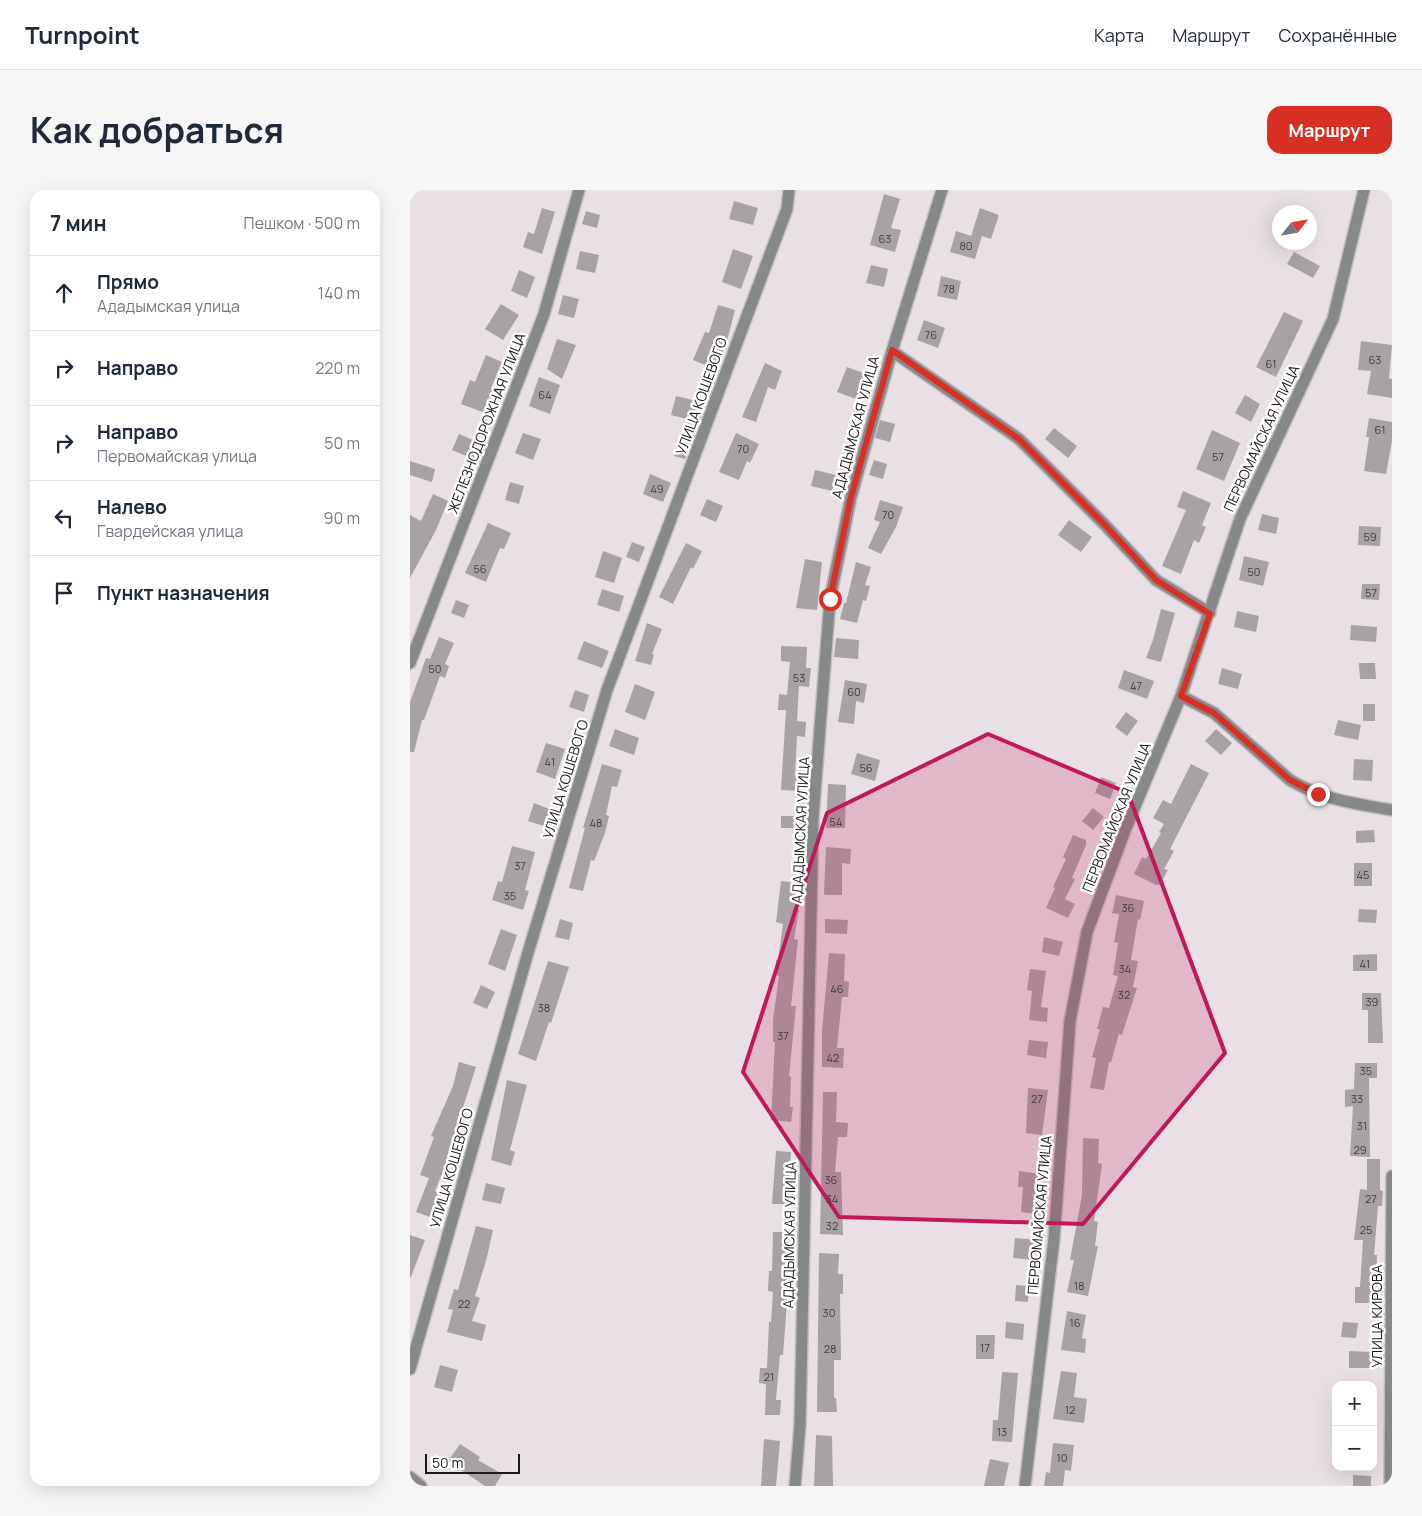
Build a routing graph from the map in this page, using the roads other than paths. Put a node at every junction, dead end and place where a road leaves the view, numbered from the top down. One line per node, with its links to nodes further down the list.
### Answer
1 (579, 190): 7 (street, ЖЕЛЕЗНОДОРОЖНАЯ УЛИЦА)
2 (789, 190): 11 (street, УЛИЦА КОШЕВОГО)
3 (942, 190): 5 (street, АДАДЫМСКАЯ УЛИЦА)
4 (1364, 190): 6 (street, ПЕРВОМАЙСКАЯ УЛИЦА)
5 (892, 350): 6 (street); 14 (street, АДАДЫМСКАЯ УЛИЦА)
6 (1210, 614): 8 (street, ПЕРВОМАЙСКАЯ УЛИЦА)
7 (410, 663)
8 (1181, 696): 9 (street); 15 (street, ПЕРВОМАЙСКАЯ УЛИЦА)
9 (1392, 810)
10 (1392, 1176): 16 (street, УЛИЦА КИРОВА)
11 (410, 1369)
12 (410, 1477): 13 (street)
13 (421, 1486)
14 (796, 1486)
15 (1025, 1486)
16 (1390, 1486)

